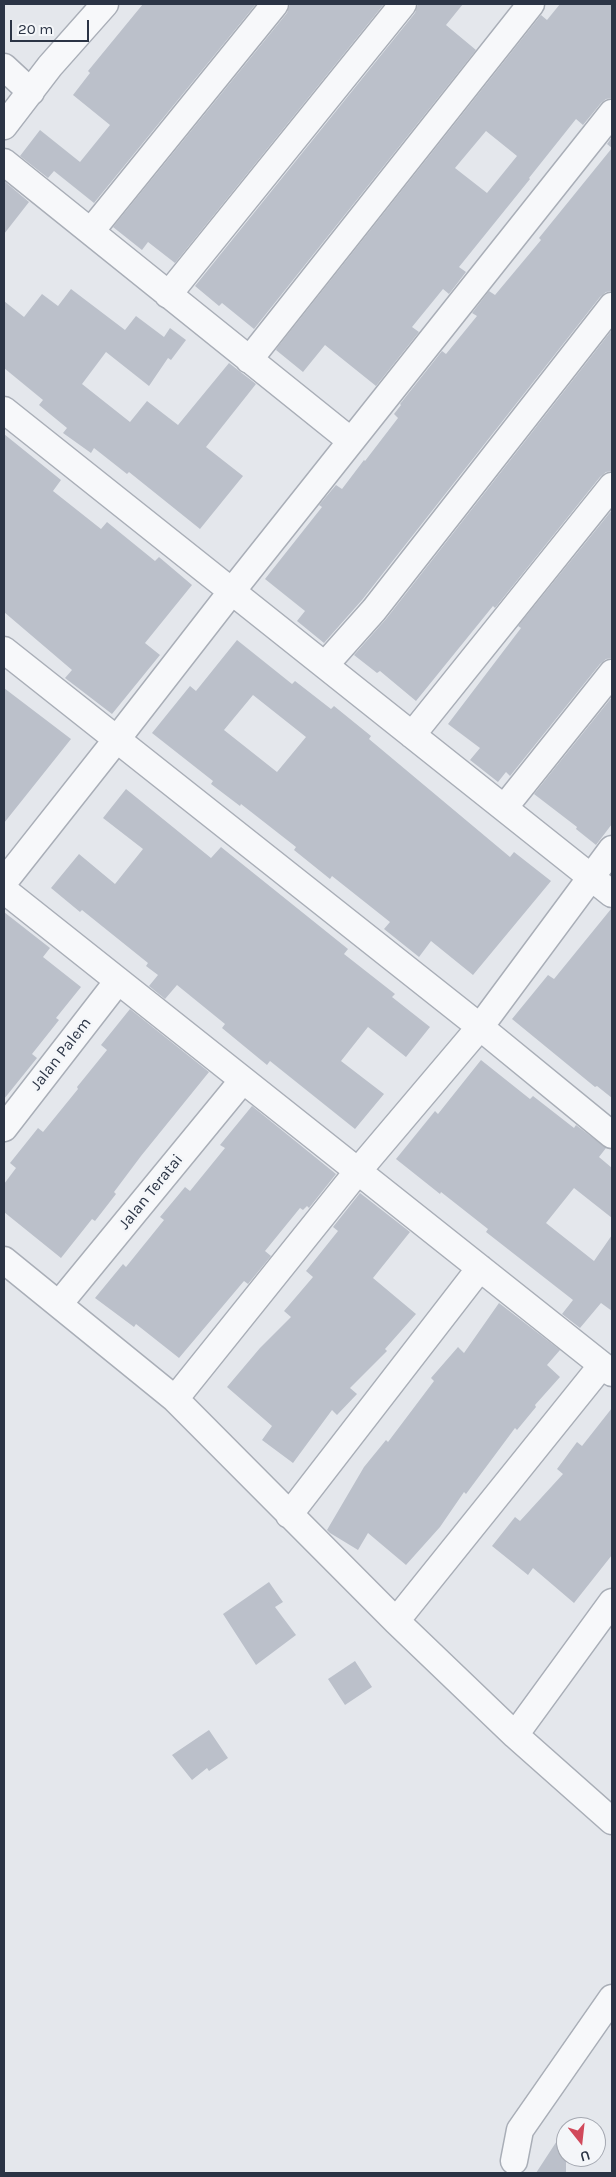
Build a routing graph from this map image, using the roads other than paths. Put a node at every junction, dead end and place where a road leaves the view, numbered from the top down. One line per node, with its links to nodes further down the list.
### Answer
1 (105, 4): 6 (street)
2 (275, 4): 10 (street)
3 (402, 4): 11 (street)
4 (531, 4): 13 (street)
5 (4, 67): 6 (street)
6 (31, 92): 8 (street)
7 (612, 113): 15 (street)
8 (4, 126)
9 (4, 162): 10 (street)
10 (91, 231): 11 (street)
11 (168, 295): 13 (street)
12 (612, 306): 19 (street)
13 (249, 360): 15 (street)
14 (4, 410): 17 (street)
15 (351, 441): 17 (street)
16 (612, 486): 21 (street)
17 (232, 591): 19 (street); 22 (street)
18 (4, 650): 22 (street)
19 (325, 665): 21 (street)
20 (612, 673): 23 (street)
21 (412, 735): 23 (street)
22 (117, 739): 26 (street); 30 (street)
23 (504, 808): 25 (street)
24 (612, 849): 25 (street)
25 (590, 876): 28 (street); 30 (street)
26 (4, 882)
27 (4, 890): 29 (street)
28 (612, 894)
29 (118, 980): 31 (street); 32 (street, Jalan Palem)
30 (480, 1027): 33 (street); 34 (street)
31 (243, 1080): 34 (street); 37 (street, Jalan Teratai)
32 (4, 1128)
33 (612, 1134)
34 (358, 1171): 36 (street); 39 (street)
35 (4, 1260): 37 (street)
36 (480, 1268): 38 (street); 40 (street)
37 (59, 1304): 39 (street)
38 (607, 1369): 42 (street)
39 (175, 1399): 40 (street)
40 (288, 1515): 42 (street)
41 (612, 1602): 43 (street)
42 (396, 1621): 43 (street)
43 (514, 1735): 44 (street)
44 (612, 1821)
45 (612, 1998): 46 (street)
46 (514, 2161)

